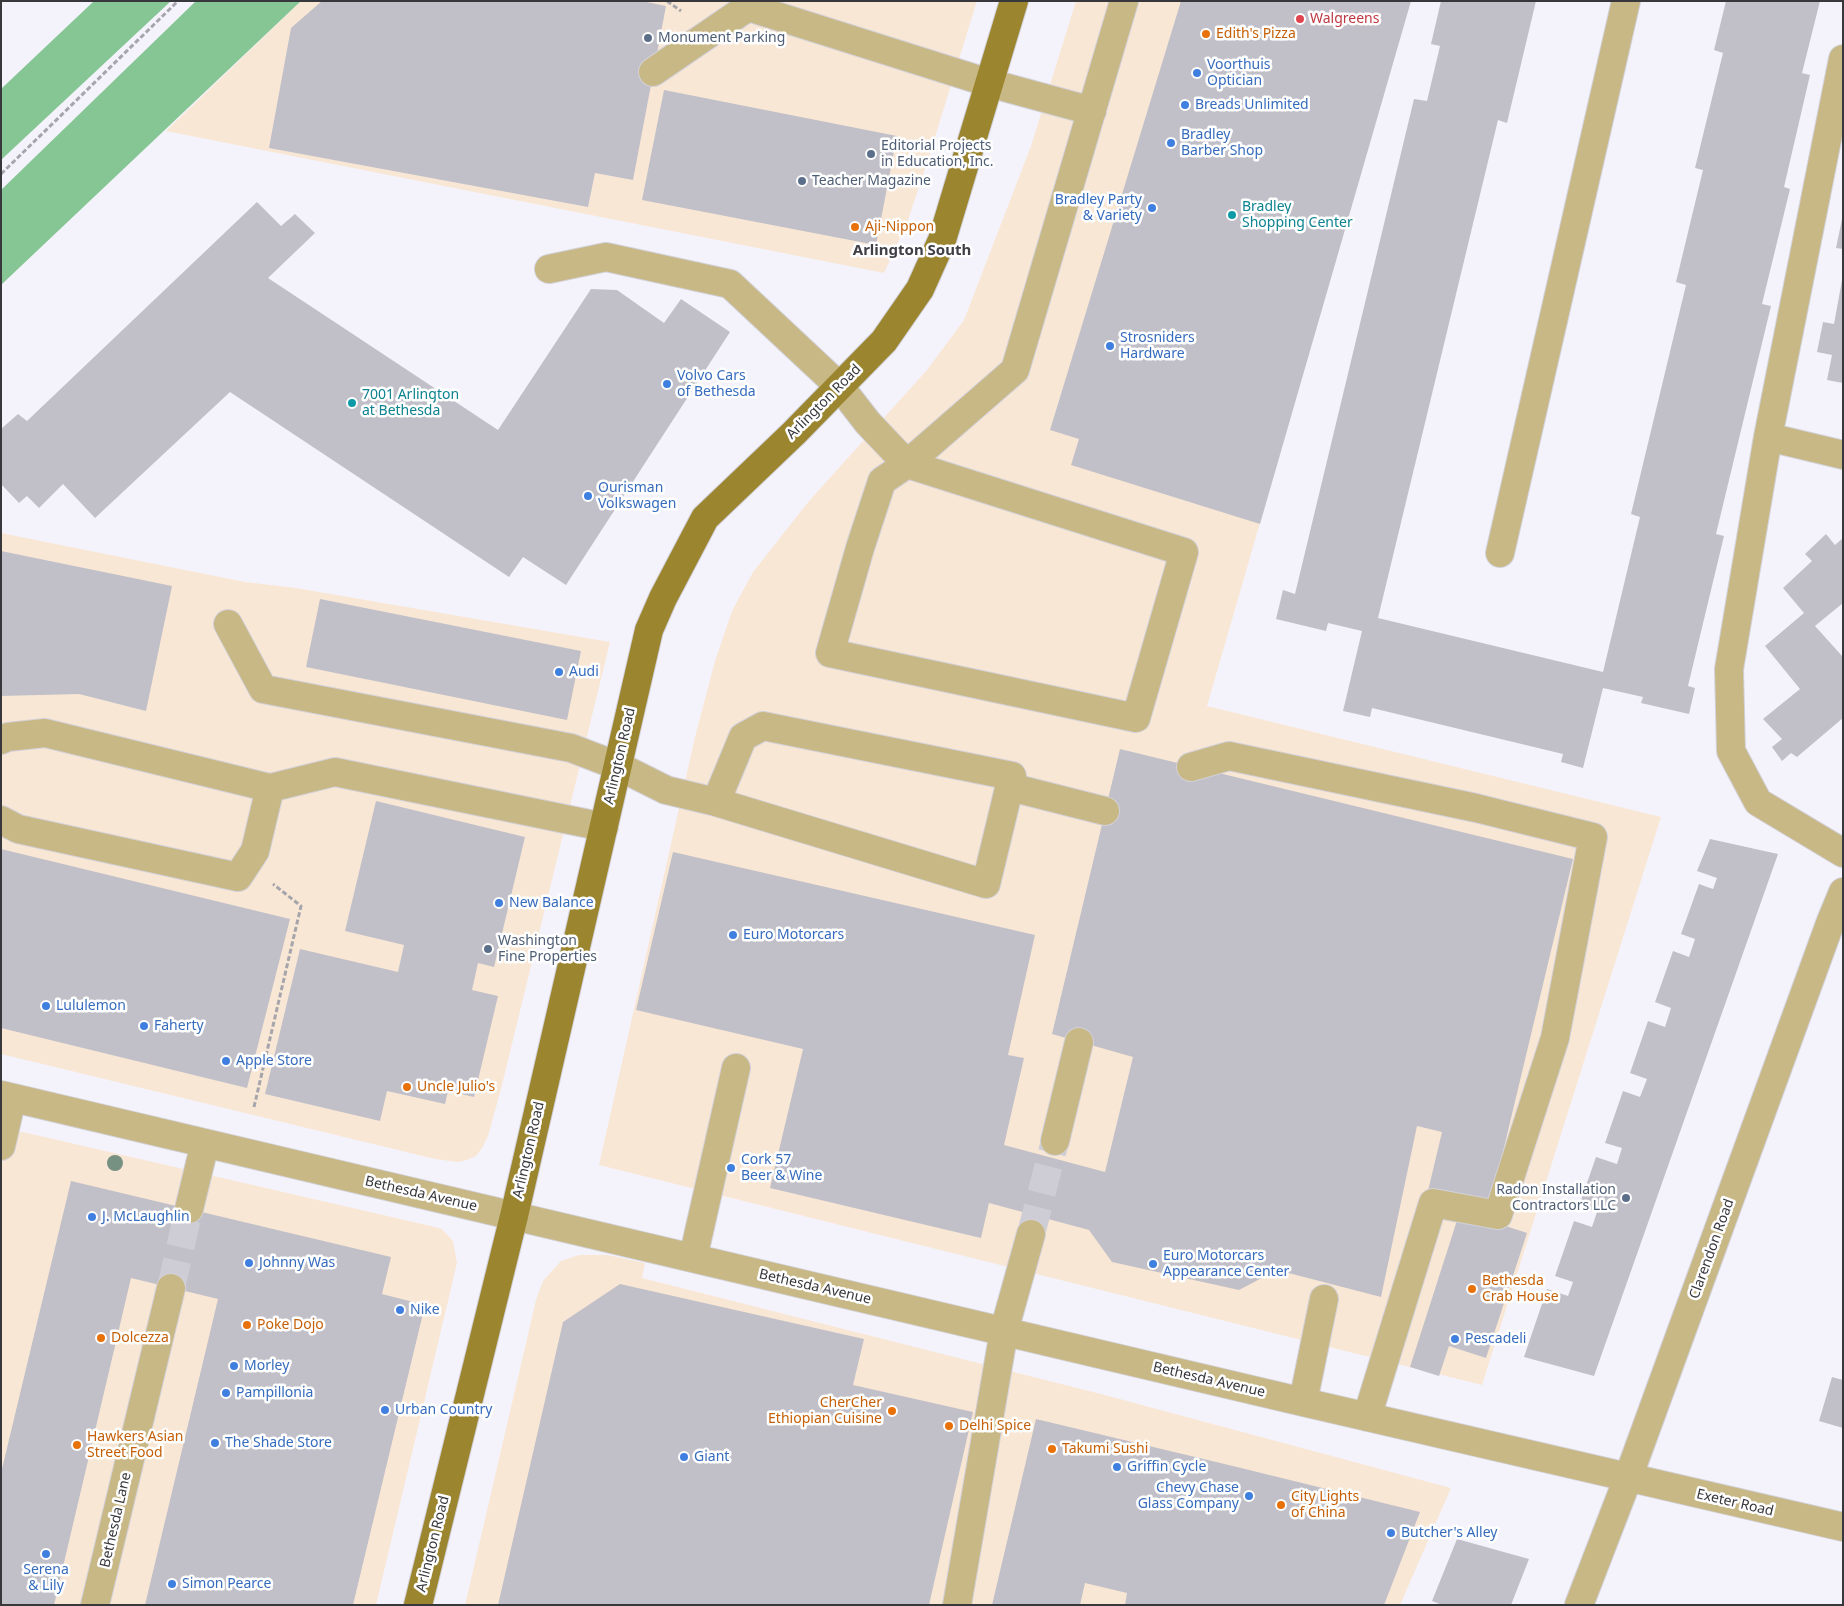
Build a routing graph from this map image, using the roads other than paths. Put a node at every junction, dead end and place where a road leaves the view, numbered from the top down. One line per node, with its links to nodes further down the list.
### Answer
1 (1014, 1): 7 (main road, Arlington Road)
2 (1124, 1): 8 (street)
3 (1626, 1): 14 (street)
4 (749, 4): 6 (street); 7 (street)
5 (1843, 59): 11 (street)
6 (653, 72)
7 (989, 83): 8 (street); 10 (main road, Arlington Road)
8 (1092, 111): 13 (street)
9 (549, 269): 10 (street)
10 (840, 387): 13 (street); 17 (main road, Arlington Road)
11 (1768, 437): 12 (street); 25 (street)
12 (1843, 455)
13 (907, 464): 13 (street)
14 (1500, 553)
15 (228, 624): 17 (street)
16 (1, 740): 20 (street)
17 (618, 766): 21 (street); 24 (main road, Arlington Road)
18 (1191, 767): 41 (street)
19 (1010, 787): 21 (street); 21 (street); 22 (street)
20 (270, 788): 23 (street); 24 (street)
21 (716, 802)
22 (1106, 811)
23 (1, 820)
24 (604, 827): 34 (main road, Arlington Road)
25 (1843, 853)
26 (1843, 892): 42 (street, Clarendon Road)
27 (1079, 1042): 30 (street)
28 (736, 1068): 36 (street)
29 (7, 1096): 31 (street, Bethesda Avenue); 32 (street)
30 (1055, 1141)
31 (205, 1143): 33 (street); 34 (street, Bethesda Avenue)
32 (1, 1146)
33 (189, 1209)
34 (514, 1216): 36 (street, Bethesda Avenue); 45 (main road, Arlington Road)
35 (1031, 1234): 39 (street)
36 (693, 1258): 39 (street, Bethesda Avenue)
37 (171, 1288): 44 (street, Bethesda Lane)
38 (1324, 1300): 40 (street)
39 (1004, 1331): 40 (street, Bethesda Avenue); 46 (street)
40 (1303, 1402): 41 (street, Bethesda Avenue)
41 (1367, 1416): 42 (street, Bethesda Avenue)
42 (1628, 1478): 43 (street, Exeter Road); 47 (street, Clarendon Road)
43 (1843, 1527)
44 (96, 1605)
45 (418, 1605)
46 (957, 1605)
47 (1579, 1605)

